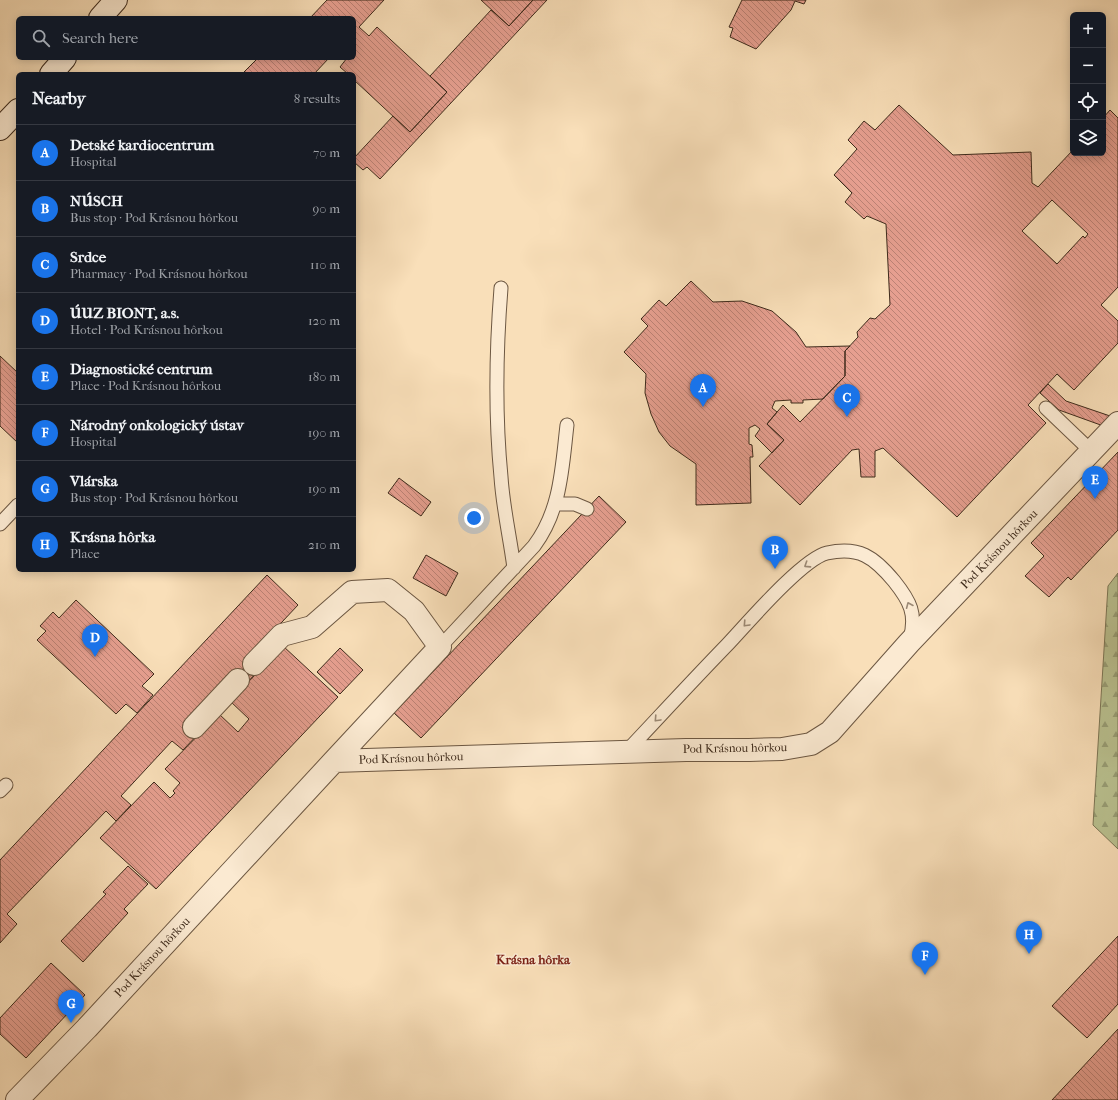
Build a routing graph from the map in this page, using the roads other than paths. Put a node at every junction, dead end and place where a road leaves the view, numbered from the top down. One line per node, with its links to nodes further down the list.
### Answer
1 (116, 0): 2 (street)
2 (102, 16)
3 (63, 60): 4 (street)
4 (53, 72)
5 (16, 112): 6 (street)
6 (0, 129)
7 (501, 288): 16 (lane)
8 (1046, 408): 11 (lane)
9 (1118, 423): 11 (street, Pod Krásnou hôrkou)
10 (567, 425): 12 (lane)
11 (1092, 451): 17 (street, Pod Krásnou hôrkou)
12 (556, 504): 14 (lane); 16 (lane)
13 (16, 507): 15 (lane)
14 (587, 509)
15 (0, 524)
16 (514, 568): 18 (lane)
17 (909, 643): 22 (street, Pod Krásnou hôrkou); 22 (lane, one-way to 22)
18 (440, 646): 19 (street); 23 (street, Pod Krásnou hôrkou)
19 (254, 664)
20 (238, 680): 21 (street)
21 (194, 727)
22 (627, 751): 23 (street, Pod Krásnou hôrkou)
23 (334, 760): 24 (street, Pod Krásnou hôrkou)
24 (17, 1100)

